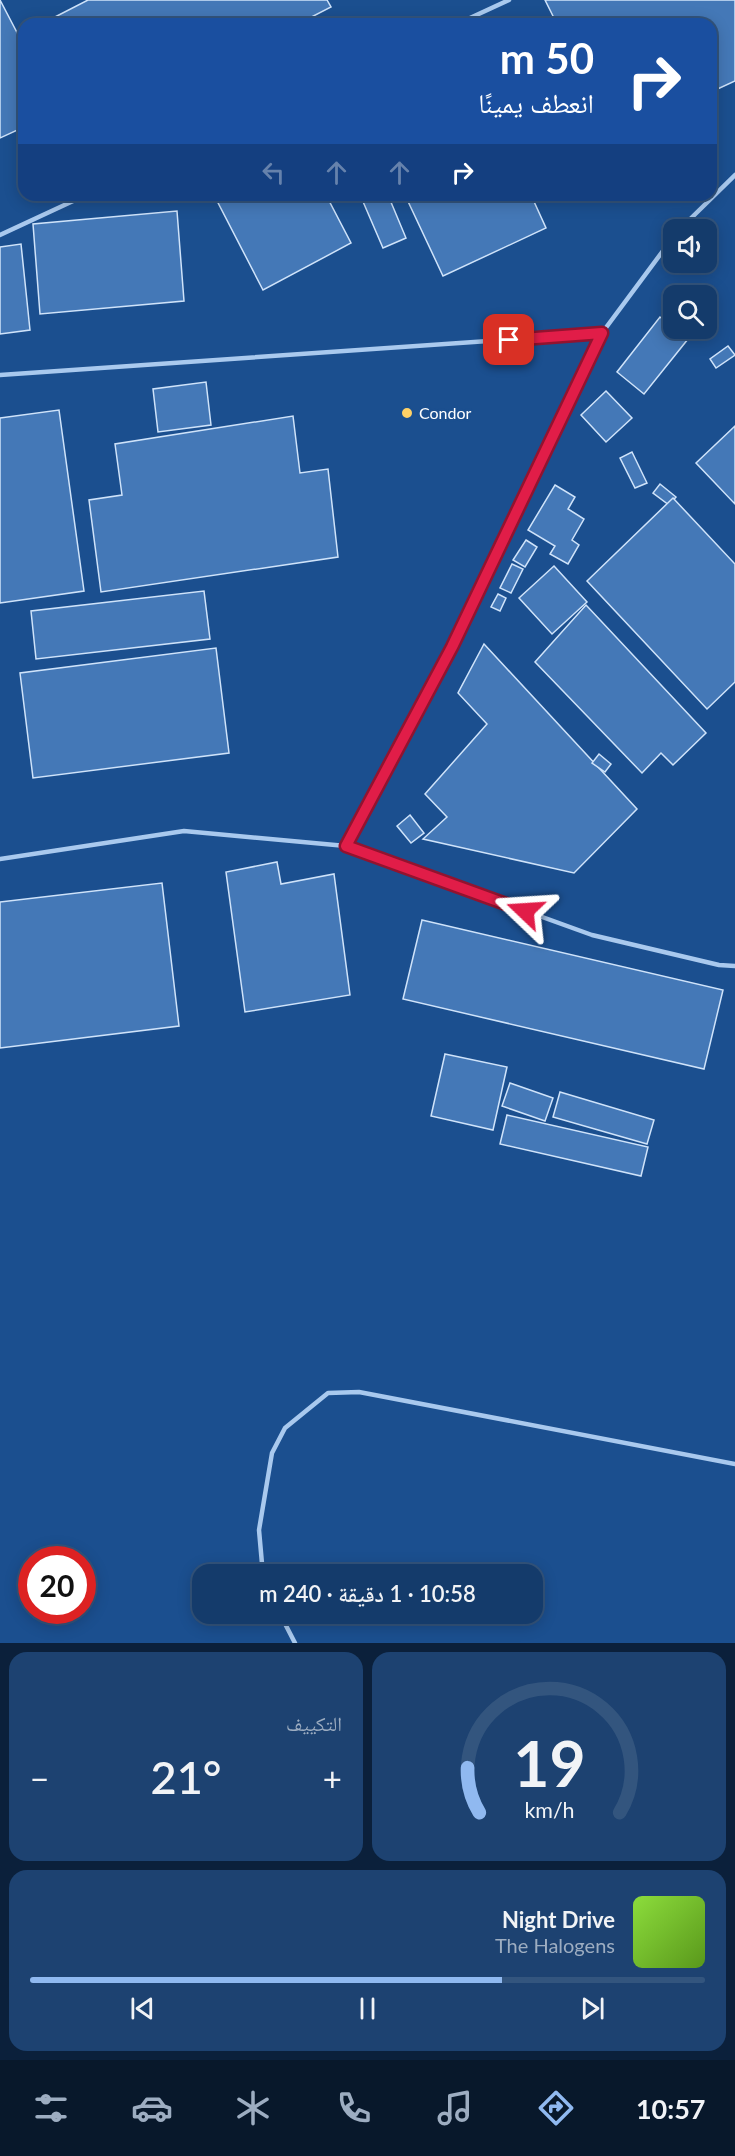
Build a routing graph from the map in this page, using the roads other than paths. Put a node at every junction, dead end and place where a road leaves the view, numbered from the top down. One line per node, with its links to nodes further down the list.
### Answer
1 (509, 0): 2 (lane)
2 (470, 18)
3 (735, 175): 4 (lane)
4 (717, 193)
5 (73, 201): 8 (lane)
6 (709, 201): 7 (lane)
7 (690, 219)
8 (0, 235)
9 (663, 251): 10 (lane)
10 (602, 333): 11 (lane); 12 (lane)
11 (0, 375)
12 (346, 846): 13 (lane); 14 (lane)
13 (0, 859)
14 (735, 966)
15 (735, 1464): 16 (lane)
16 (263, 1564)
17 (285, 1624): 18 (lane)
18 (295, 1643)

